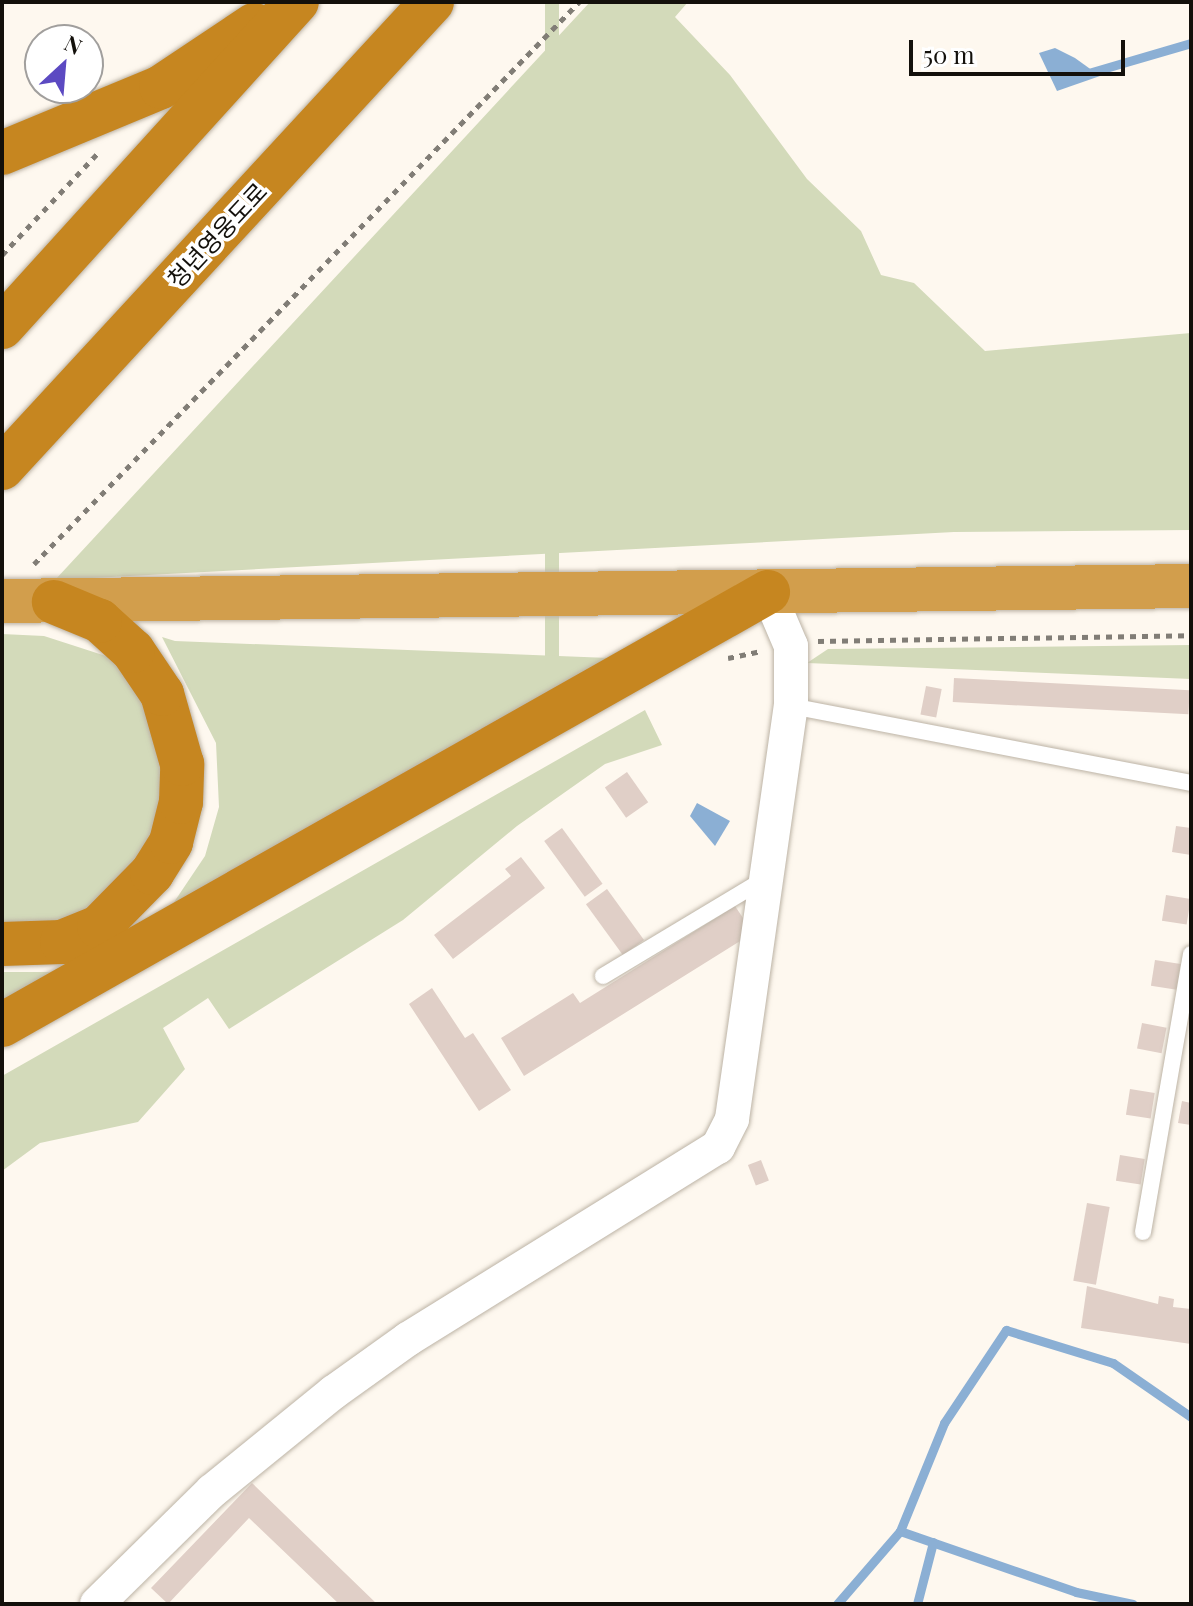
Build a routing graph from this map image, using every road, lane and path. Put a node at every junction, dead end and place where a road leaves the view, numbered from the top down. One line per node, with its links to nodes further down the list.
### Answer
1 (289, 2): 5 (highway)
2 (297, 2): 6 (highway)
3 (432, 2): 7 (highway, 청년영웅도로)
4 (579, 2): 8 (path)
5 (2, 153)
6 (2, 327)
7 (2, 468)
8 (69, 533)
9 (1191, 586): 10 (highway)
10 (768, 592): 12 (highway); 14 (street); 22 (highway)
11 (2, 601): 12 (highway)
12 (54, 602): 19 (highway)
13 (1191, 635): 14 (path)
14 (791, 646): 15 (path); 16 (street)
15 (718, 664)
16 (791, 706): 17 (lane); 18 (street)
17 (1191, 783)
18 (771, 875): 21 (lane); 24 (street)
19 (2, 944)
20 (1191, 954): 23 (lane)
21 (603, 976)
22 (2, 1025)
23 (1143, 1232)
24 (97, 1604)

